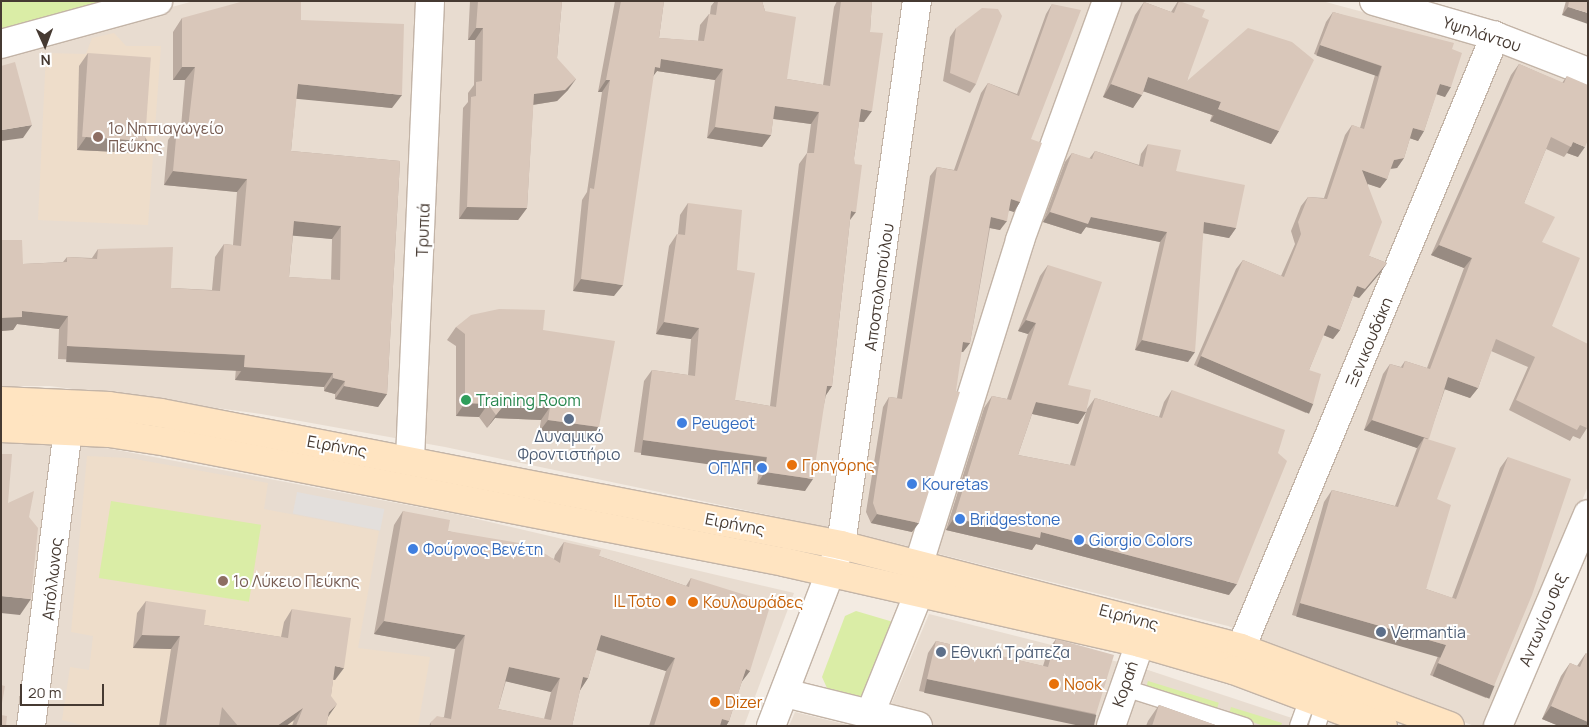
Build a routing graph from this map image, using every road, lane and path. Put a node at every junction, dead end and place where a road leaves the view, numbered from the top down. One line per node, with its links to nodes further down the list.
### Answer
1 (158, 1): 7 (street)
2 (430, 1): 12 (street, Τρυπιά)
3 (917, 1): 14 (street, Αποστολοπούλου)
4 (1107, 1): 15 (street)
5 (1374, 1): 6 (street, Υψηλάντου)
6 (1496, 36): 8 (street, Υψηλάντου); 19 (street, Ξενικουδάκη)
7 (1, 44)
8 (1588, 72)
9 (1, 401): 12 (main road, Ειρήνης)
10 (1, 428): 11 (main road, Ειρήνης)
11 (68, 431): 16 (main road, Ειρήνης); 24 (street, Απόλλωνος)
12 (410, 460): 14 (main road, Ειρήνης)
13 (1588, 514): 32 (street, Αντωνίου Φιξ)
14 (841, 545): 15 (main road, Ειρήνης); 16 (street, Αποστολοπούλου)
15 (919, 563): 19 (main road, Ειρήνης)
16 (834, 572): 17 (main road, Ειρήνης); 21 (street, Αποστολοπούλου)
17 (919, 593): 18 (main road, Ειρήνης); 23 (street)
18 (1140, 643): 20 (street, Κοραή); 22 (main road, Ειρήνης)
19 (1242, 648): 31 (main road, Ειρήνης)
20 (1125, 688): 27 (street, Κοραή); 28 (lane)
21 (785, 693): 23 (street); 25 (street, Αποστολοπούλου)
22 (1317, 708): 29 (lane); 30 (main road, Ειρήνης)
23 (870, 714): 26 (street)
24 (31, 726)
25 (771, 726)
26 (918, 726)
27 (1111, 726)
28 (1245, 726)
29 (1298, 726)
30 (1383, 726)
31 (1450, 726)
32 (1498, 726)

